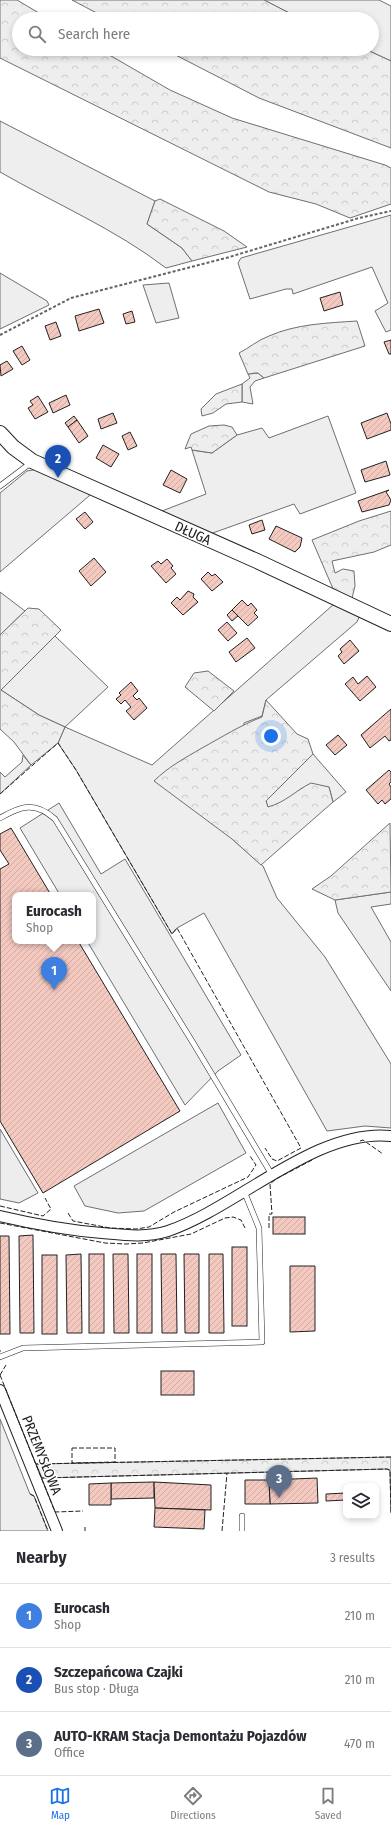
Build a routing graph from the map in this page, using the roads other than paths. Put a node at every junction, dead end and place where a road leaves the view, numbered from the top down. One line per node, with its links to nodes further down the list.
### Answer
1 (0, 433): 2 (street, DŁUGA)
2 (32, 461): 3 (lane); 4 (street, DŁUGA)
3 (0, 486)
4 (391, 624)
5 (0, 818): 7 (lane)
6 (391, 1136): 7 (street)
7 (272, 1175): 8 (street)
8 (244, 1191): 9 (street); 10 (lane)
9 (0, 1216)
10 (0, 1357)
11 (0, 1390): 13 (street, PRZEMYSŁOWA)
12 (242, 1516): 14 (lane)
13 (57, 1531)
14 (242, 1531)

